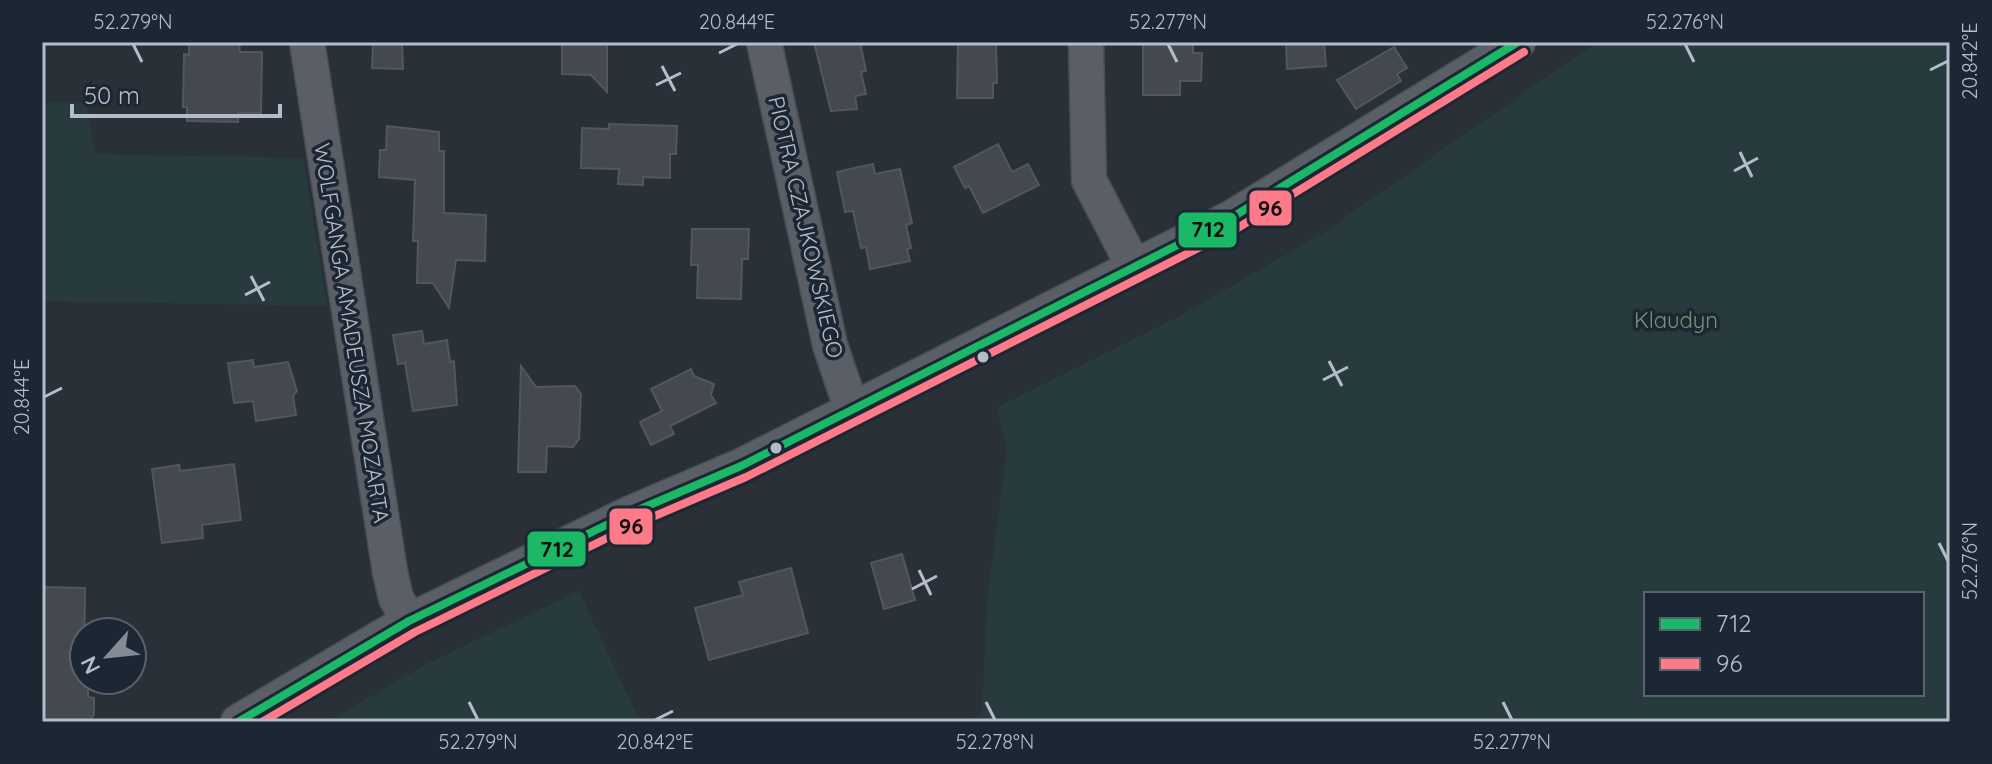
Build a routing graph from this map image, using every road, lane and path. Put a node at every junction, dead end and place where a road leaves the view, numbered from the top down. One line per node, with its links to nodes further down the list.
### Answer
1 (307, 42): 7 (street, WOLFGANGA AMADEUSZA MOZARTA)
2 (764, 42): 6 (street, PIOTRA CZAJKOWSKIEGO)
3 (1086, 42): 5 (street)
4 (1518, 42): 5 (street)
5 (1134, 267): 6 (street)
6 (852, 410): 7 (street)
7 (409, 621): 8 (street)
8 (238, 722)

